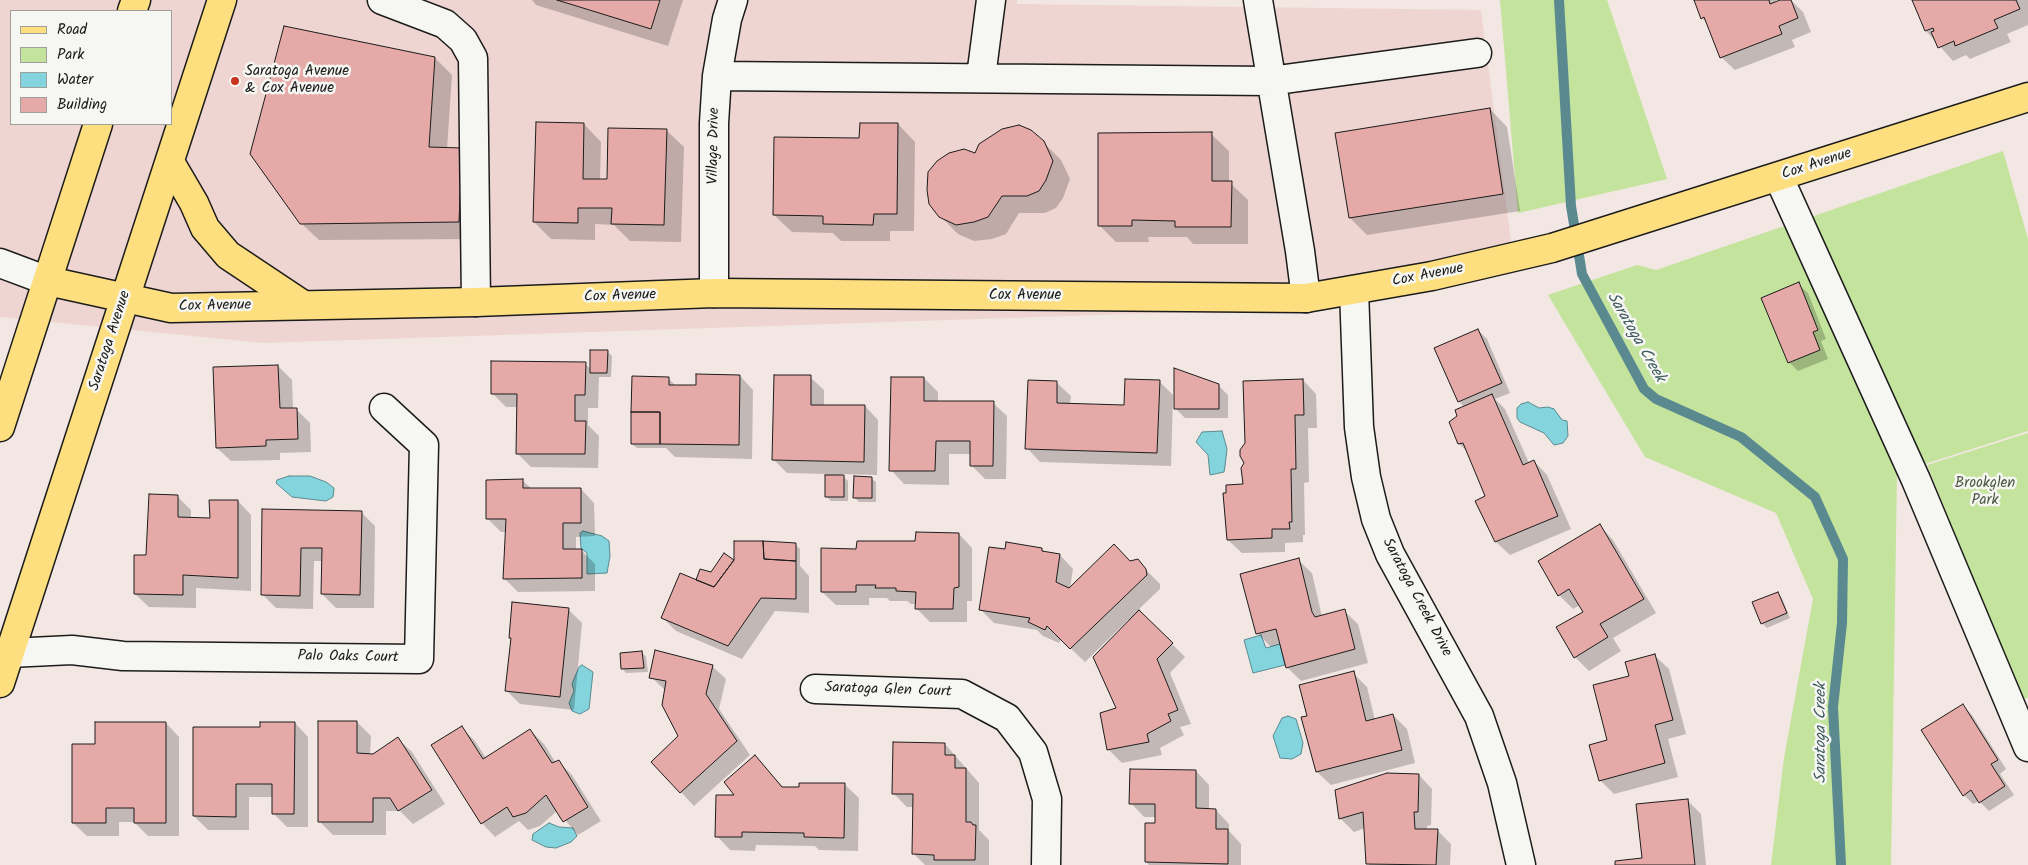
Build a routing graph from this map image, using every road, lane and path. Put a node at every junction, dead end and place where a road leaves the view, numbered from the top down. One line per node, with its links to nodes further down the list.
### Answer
1 (222, 0): 12 (main road, Saratoga Avenue)
2 (382, 0): 20 (street)
3 (733, 0): 7 (street, Village Drive)
4 (991, 0): 8 (street)
5 (1258, 0): 9 (street)
6 (1477, 53): 9 (street)
7 (718, 76): 8 (street); 17 (street, Village Drive)
8 (981, 77): 9 (street)
9 (1270, 81): 19 (street)
10 (2028, 98): 13 (main road, Cox Avenue)
11 (98, 125): 15 (main road)
12 (170, 162): 18 (main road, Saratoga Avenue); 21 (main road)
13 (1779, 178): 16 (main road, Cox Avenue); 27 (street)
14 (0, 263): 15 (street, Cox Avenue)
15 (48, 281): 18 (main road, Cox Avenue); 23 (main road)
16 (1354, 290): 19 (main road, Cox Avenue); 29 (street, Saratoga Creek Drive)
17 (714, 293): 19 (main road, Cox Avenue); 20 (main road, Cox Avenue)
18 (126, 297): 21 (main road, Cox Avenue); 24 (main road, Saratoga Avenue)
19 (1306, 298)
20 (476, 302): 21 (main road, Cox Avenue)
21 (303, 305)
22 (384, 408): 24 (street, Palo Oaks Court)
23 (0, 427)
24 (10, 653): 25 (main road, Saratoga Avenue)
25 (0, 682)
26 (815, 688): 28 (street, Saratoga Glen Court)
27 (2028, 747)
28 (1046, 865)
29 (1521, 865)

